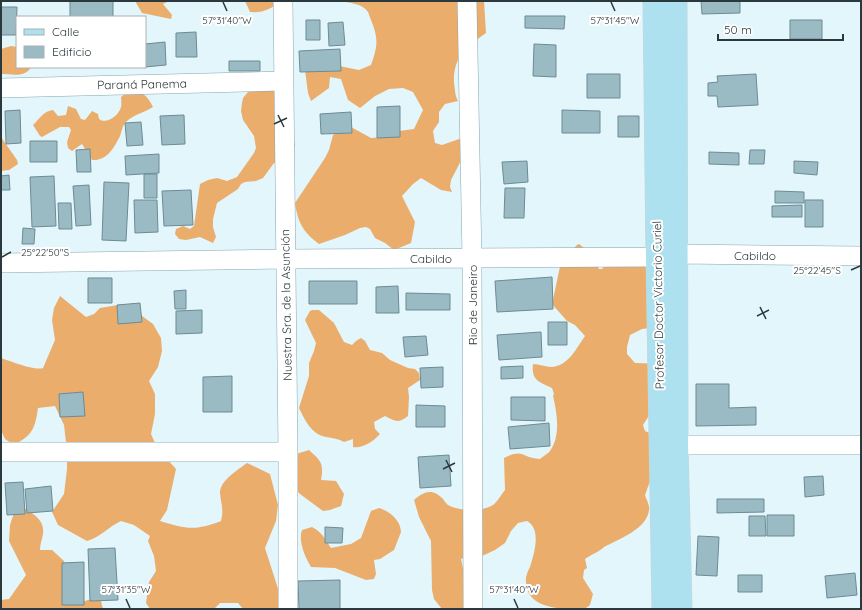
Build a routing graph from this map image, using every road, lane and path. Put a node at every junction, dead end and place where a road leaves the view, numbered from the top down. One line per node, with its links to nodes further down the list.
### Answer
1 (284, 1): 5 (street, Nuestra Sra. de la Asunción)
2 (467, 1): 9 (street, Rio de Janeiro)
3 (654, 1): 7 (main road, Profesor Doctor Victorio Curiel)
4 (676, 1): 7 (main road, Profesor Doctor Victorio Curiel)
5 (284, 81): 6 (street, Paraná Panema); 10 (street, Nuestra Sra. de la Asunción)
6 (1, 88)
7 (667, 256): 8 (street, Cabildo); 9 (street, Cabildo); 12 (main road, Profesor Doctor Victorio Curiel)
8 (861, 256)
9 (472, 258): 10 (street, Cabildo); 17 (street, Rio de Janeiro)
10 (286, 259): 11 (street, Cabildo); 15 (street, Nuestra Sra. de la Asunción)
11 (1, 263)
12 (669, 445): 13 (street); 18 (main road, Profesor Doctor Victorio Curiel); 19 (main road, Profesor Doctor Victorio Curiel)
13 (861, 445)
14 (1, 452): 15 (street)
15 (288, 452): 16 (street, Nuestra Sra. de la Asunción)
16 (288, 609)
17 (473, 609)
18 (663, 609)
19 (681, 609)

